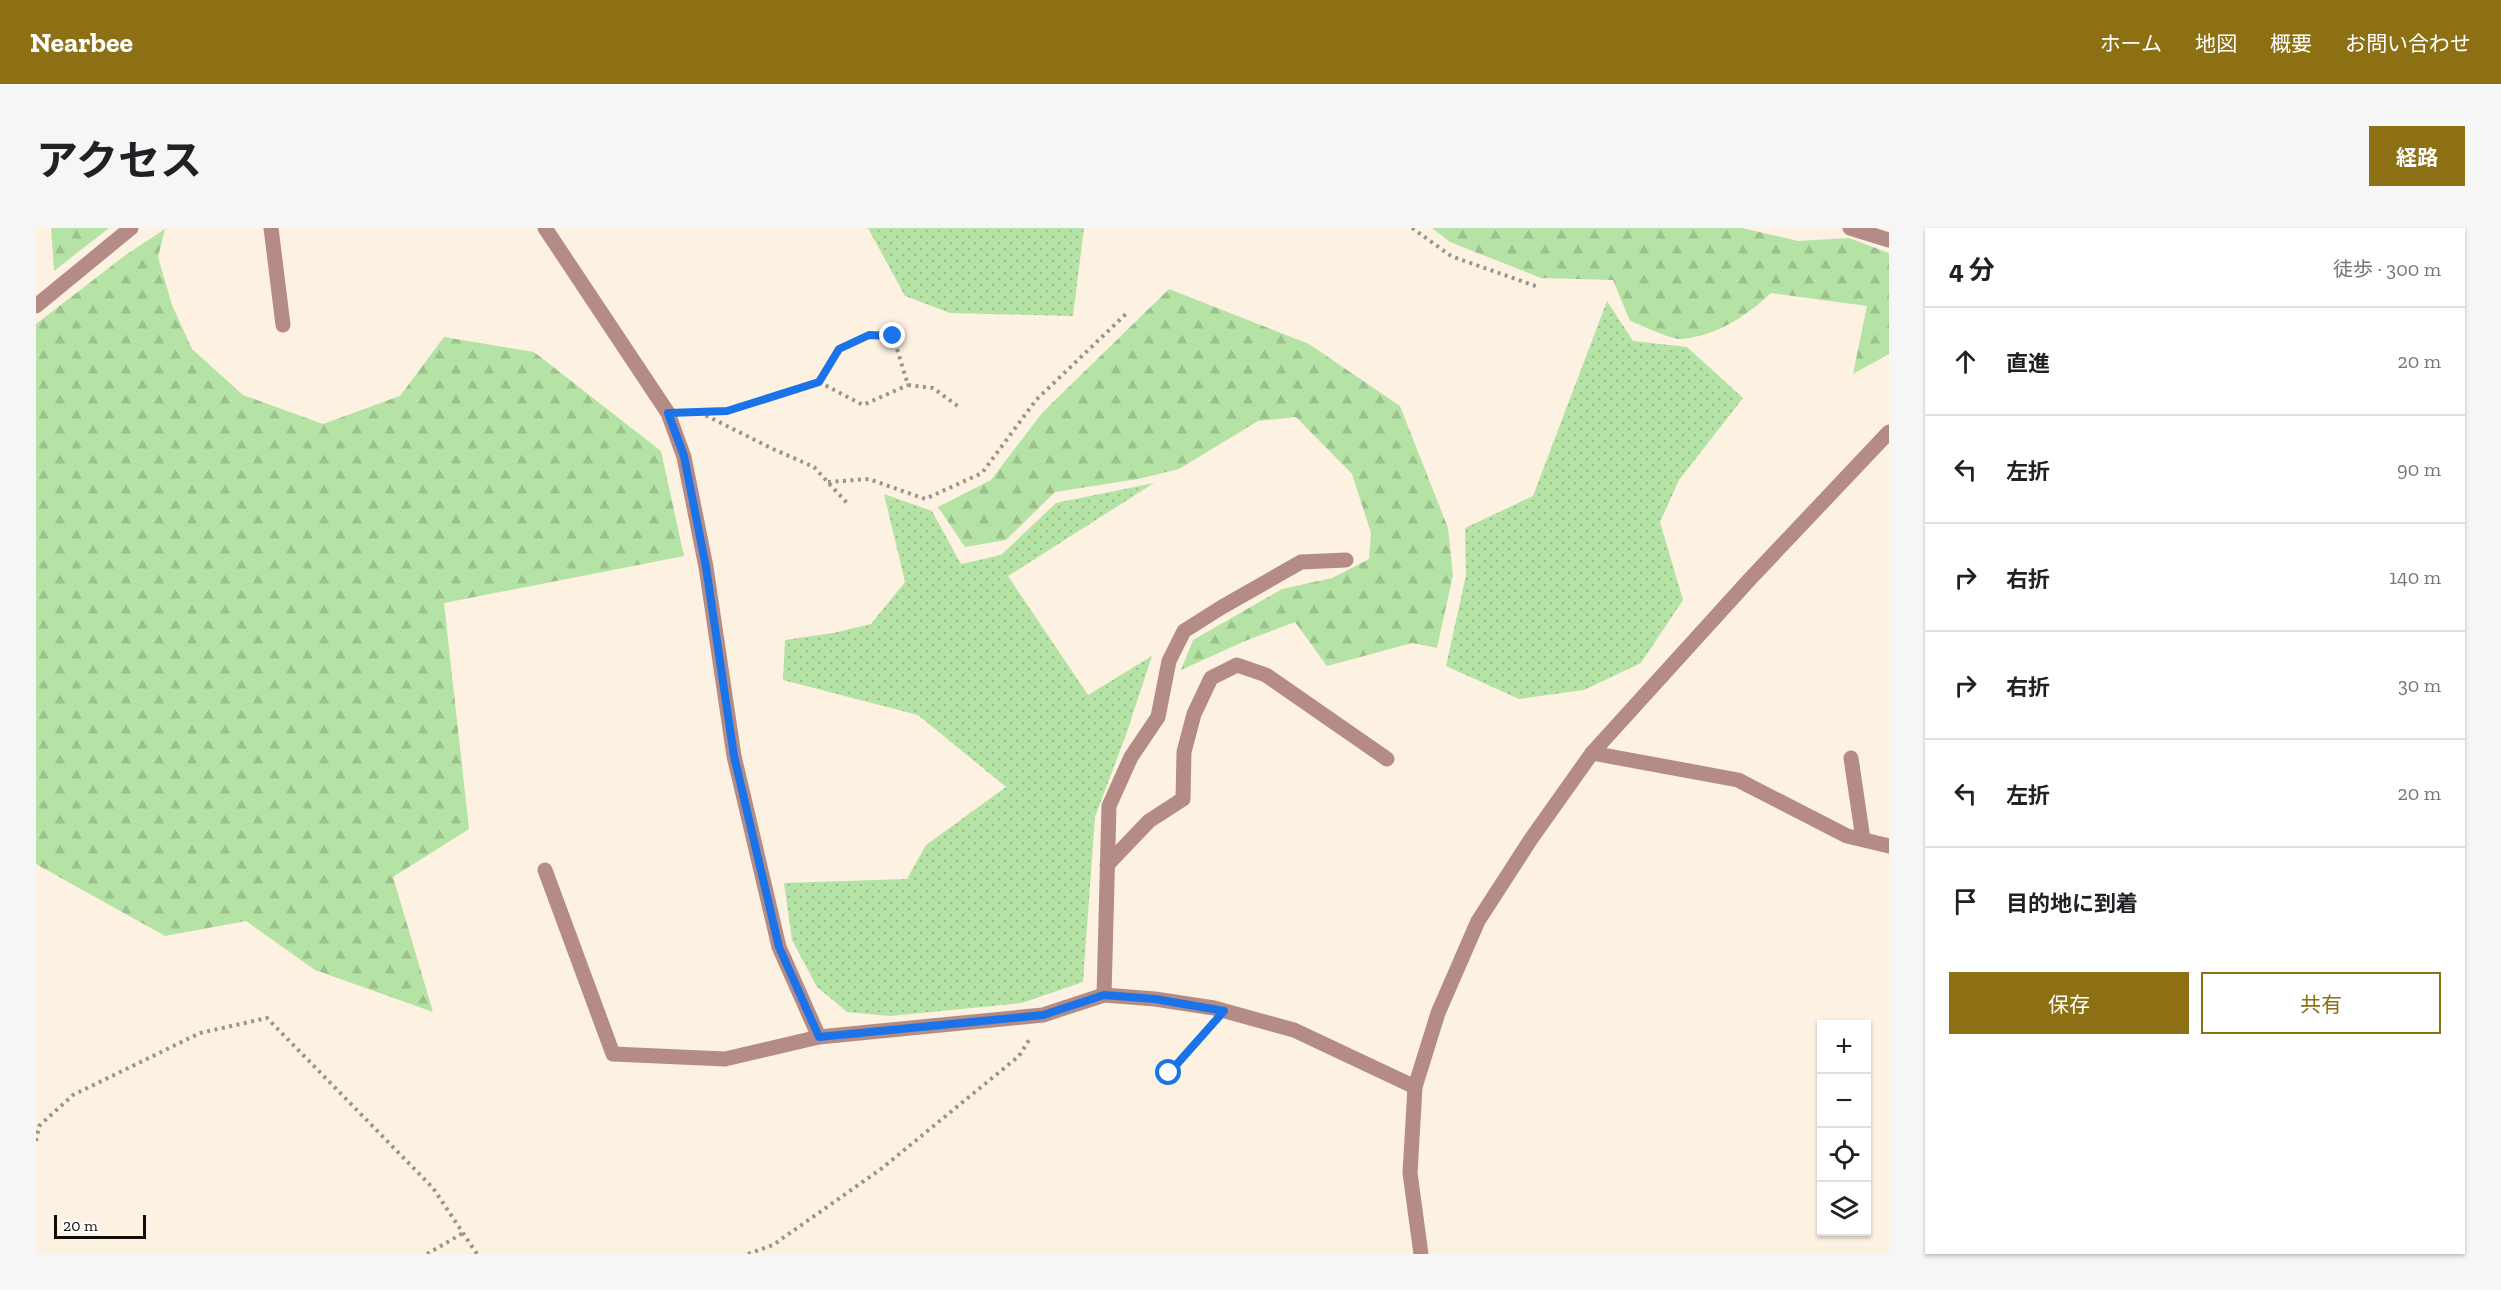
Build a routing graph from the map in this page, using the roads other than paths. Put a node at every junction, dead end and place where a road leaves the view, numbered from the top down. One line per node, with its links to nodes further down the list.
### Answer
1 (131, 228): 6 (street)
2 (271, 228): 7 (street)
3 (545, 228): 18 (street)
4 (1850, 228): 5 (street)
5 (1889, 240)
6 (36, 306)
7 (283, 325)
8 (1889, 432): 10 (street)
9 (1346, 560): 15 (street)
10 (1592, 753): 13 (street); 19 (street)
11 (1851, 758): 13 (street)
12 (1387, 759): 15 (street)
13 (1863, 840): 14 (street)
14 (1889, 846)
15 (1107, 865): 17 (street)
16 (545, 870): 18 (street)
17 (1104, 995): 18 (street); 19 (street)
18 (819, 1037)
19 (1415, 1087): 20 (street)
20 (1421, 1254)

